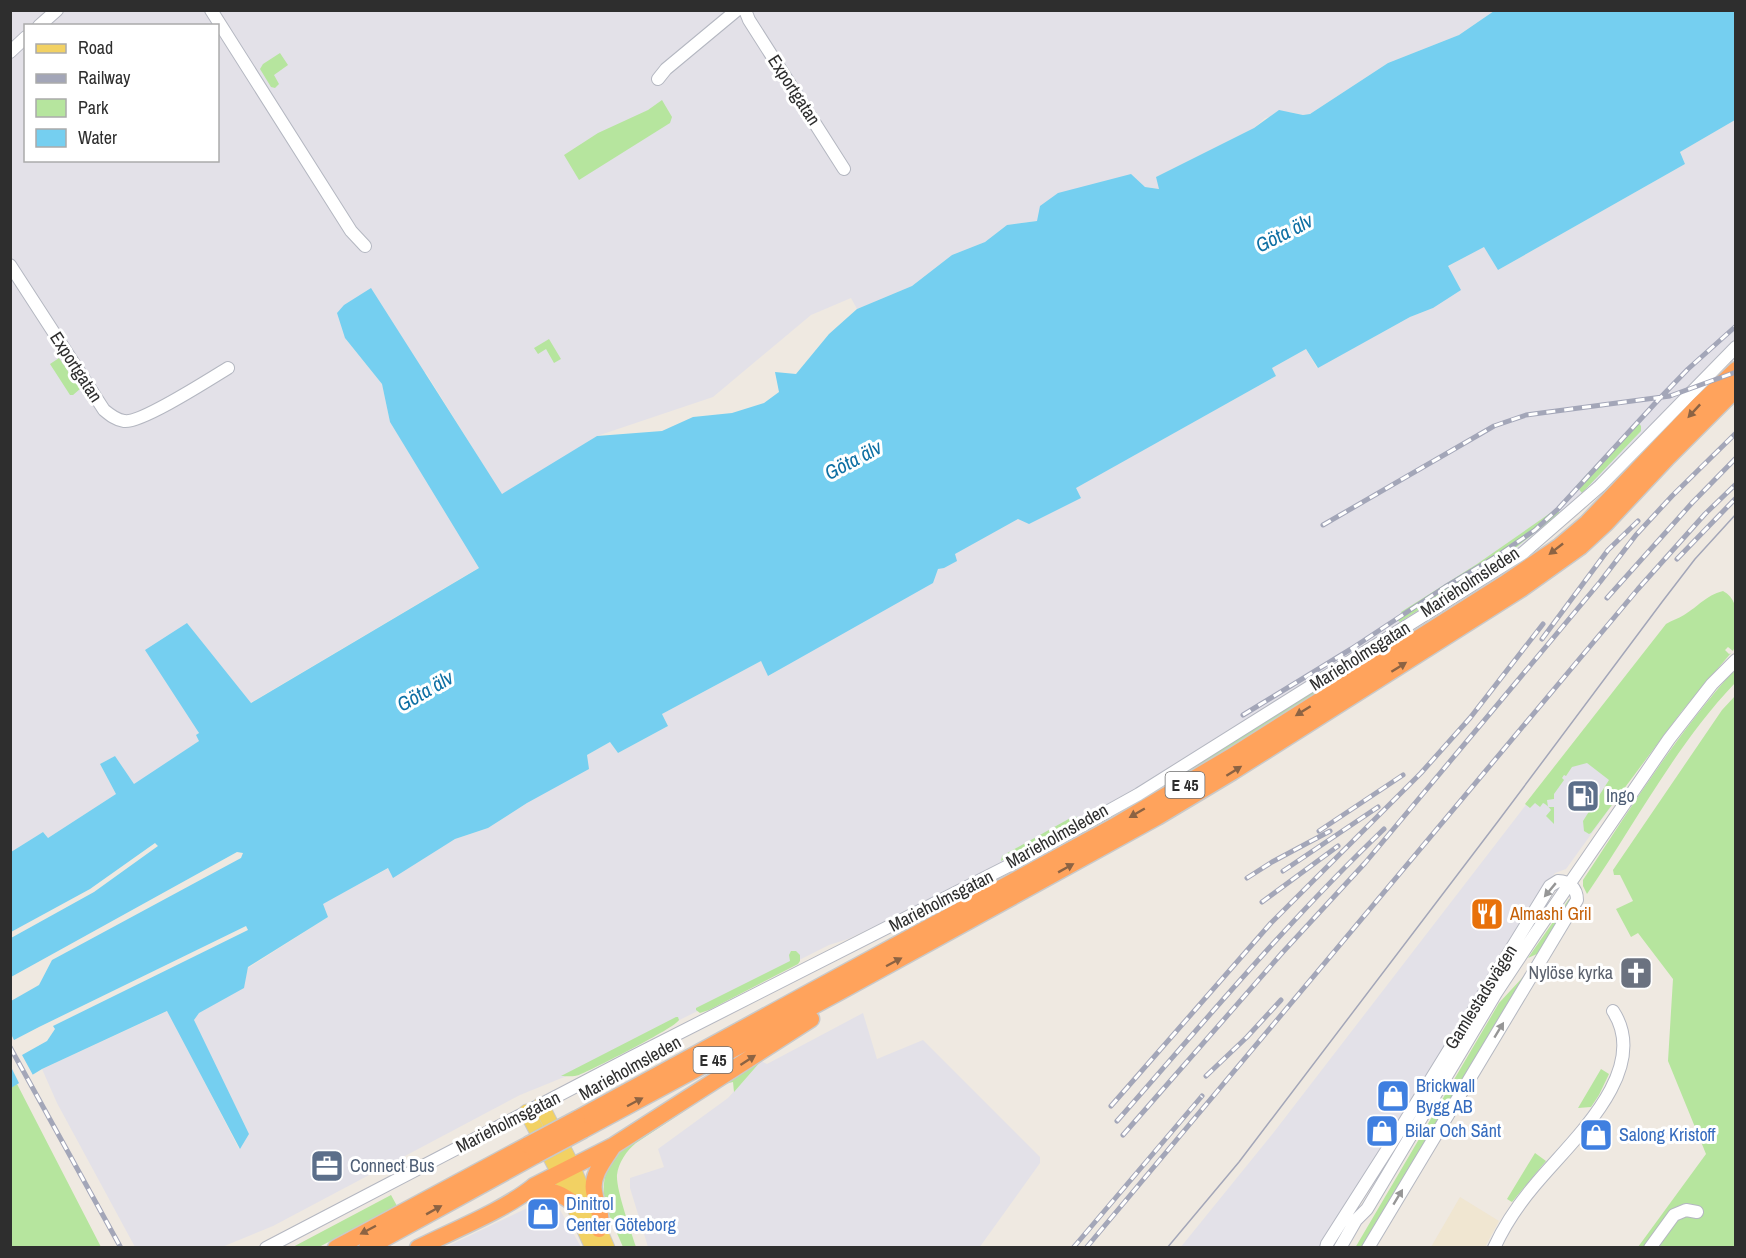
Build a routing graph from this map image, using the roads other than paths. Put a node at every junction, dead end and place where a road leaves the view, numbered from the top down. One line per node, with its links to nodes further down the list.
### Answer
1 (57, 10): 5 (street)
2 (211, 10): 10 (street)
3 (737, 10): 8 (street)
4 (745, 10): 9 (street, Exportgatan)
5 (41, 24)
6 (24, 39): 7 (street)
7 (10, 52)
8 (658, 79)
9 (844, 169)
10 (365, 246)
11 (10, 265): 13 (street, Exportgatan)
12 (1736, 347): 22 (street, Marieholmsgatan)
13 (228, 368)
14 (1736, 370): 24 (highway, Marieholmsleden / E 45, one-way to 24)
15 (1736, 389): 20 (highway, Marieholmsleden / E 45, one-way to 15)
16 (1736, 660): 17 (street, Gamlestadsvägen)
17 (1569, 884): 18 (street, Gamlestadsvägen); 19 (street, Gamlestadsvägen); 39 (street, Gamlestadsvägen, one-way to 39)
18 (1540, 961): 19 (street); 42 (street, Gamlestadsvägen, one-way to 18)
19 (1514, 967): 30 (street, Gamlestadsvägen)
20 (843, 990): 24 (highway, Marieholmsleden / E 45, one-way to 20); 25 (highway, one-way to 20)
21 (1613, 1011): 43 (street)
22 (541, 1105): 23 (street, Marieholmsgatan); 27 (main road)
23 (527, 1112): 27 (main road); 33 (street, Marieholmsgatan)
24 (580, 1124): 26 (highway, Marieholmsleden / E 45, bridge)
25 (613, 1146): 27 (highway); 32 (highway)
26 (532, 1150): 34 (highway, Marieholmsleden / E 45, one-way to 34); 35 (highway, Marieholmsleden / E 45, one-way to 26)
27 (566, 1169): 28 (highway); 29 (main road); 32 (main road)
28 (525, 1193): 29 (highway); 36 (highway)
29 (572, 1202): 37 (main road)
30 (1367, 1209): 40 (street, Gamlestadsvägen); 41 (street, Gamlestadsvägen)
31 (1697, 1212): 44 (street)
32 (599, 1229): 38 (main road)
33 (266, 1248)
34 (336, 1248)
35 (367, 1248)
36 (418, 1248)
37 (593, 1248)
38 (607, 1248)
39 (1326, 1248)
40 (1340, 1248)
41 (1349, 1248)
42 (1368, 1248)
43 (1494, 1248)
44 (1650, 1248)

